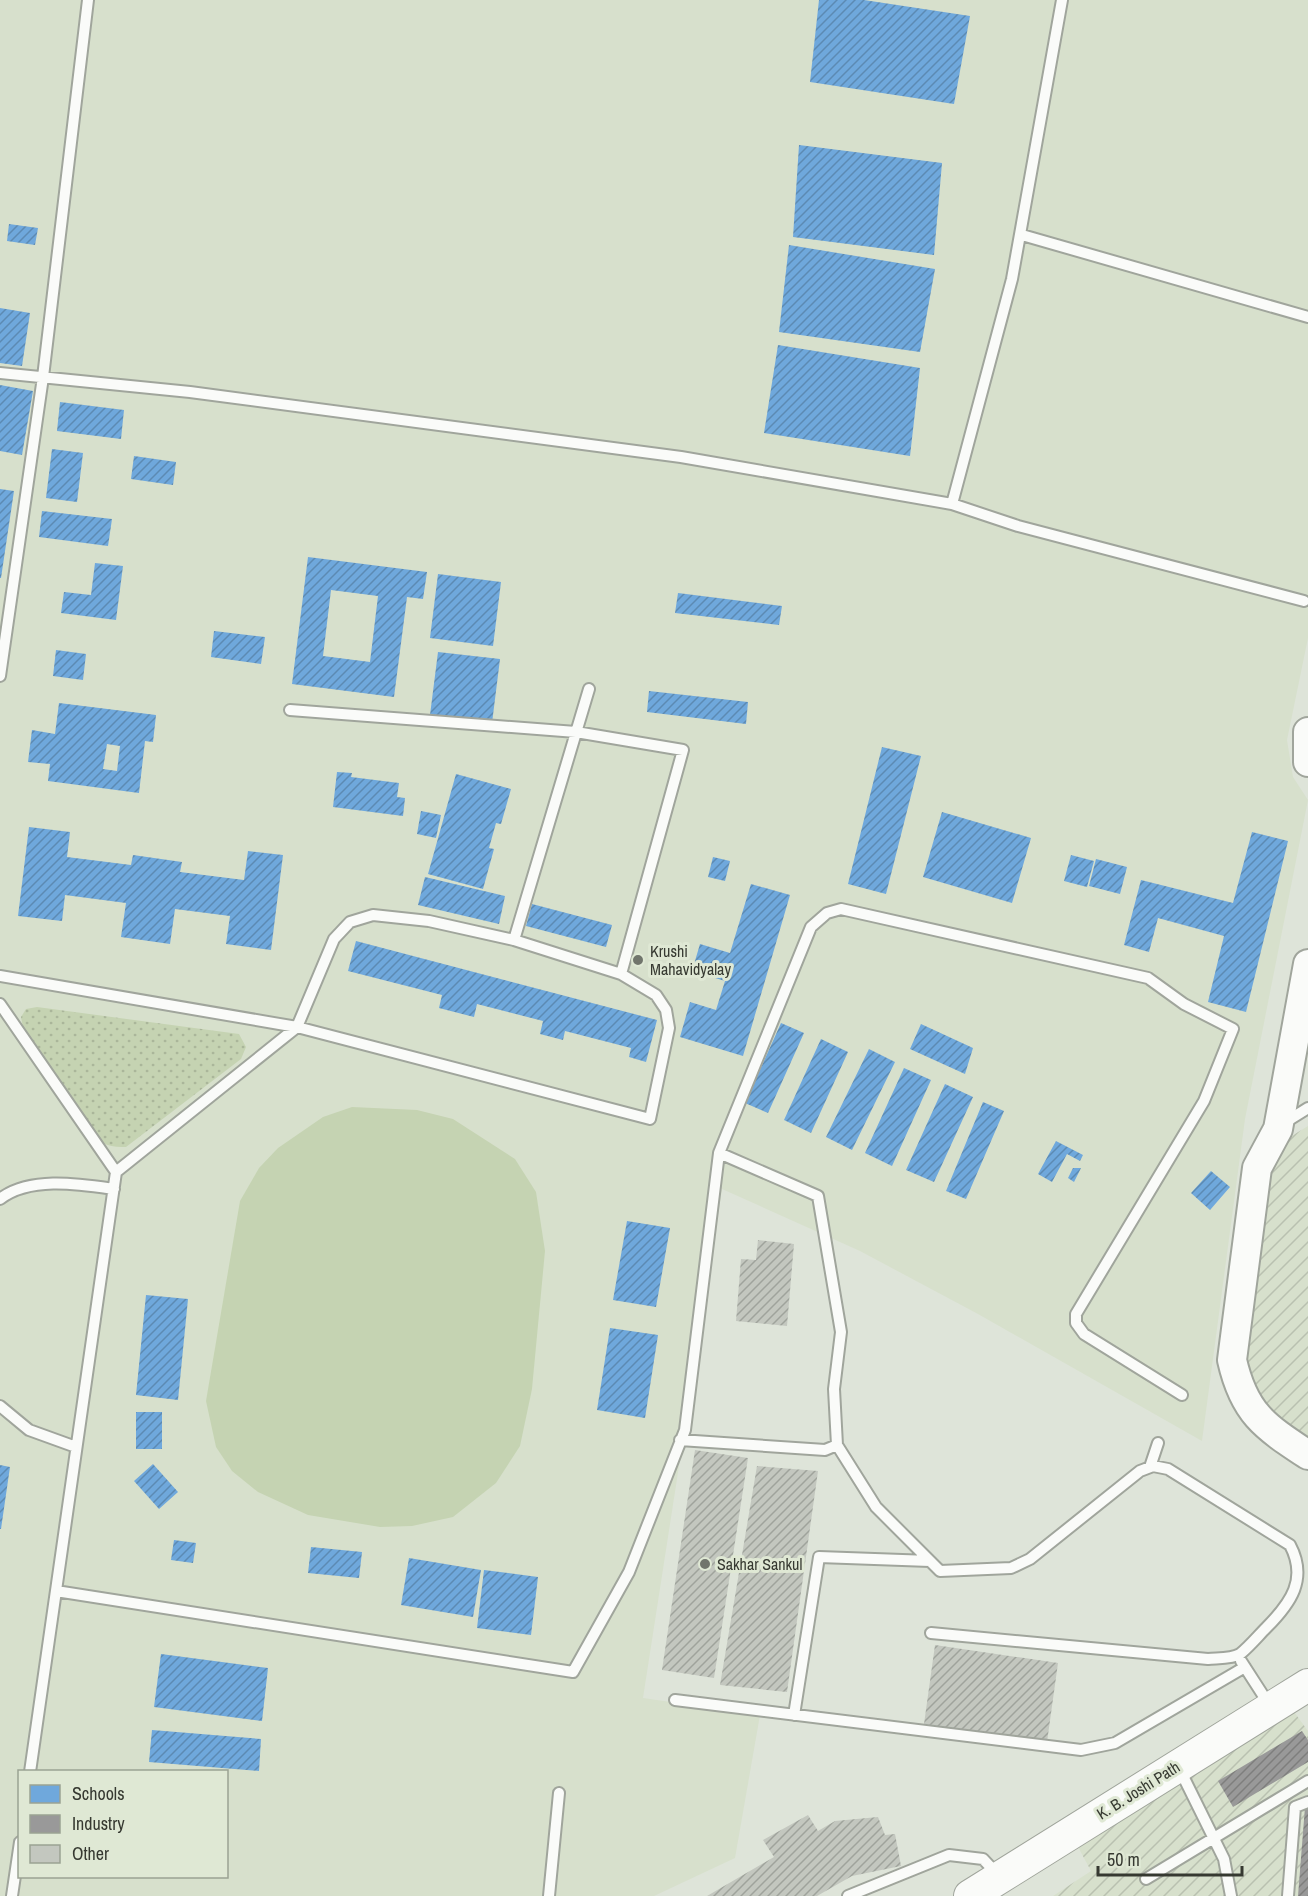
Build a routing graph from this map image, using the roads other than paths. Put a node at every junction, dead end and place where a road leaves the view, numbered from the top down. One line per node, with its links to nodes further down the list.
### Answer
1 (88, 0): 6 (lane)
2 (1062, 0): 3 (lane)
3 (1022, 235): 4 (lane); 7 (lane)
4 (1308, 317)
5 (0, 373): 6 (lane)
6 (43, 378): 7 (lane); 9 (lane)
7 (952, 504): 8 (lane)
8 (1304, 602)
9 (0, 676)
10 (589, 689): 12 (lane)
11 (290, 710): 12 (lane)
12 (576, 732): 15 (lane); 17 (lane)
13 (1308, 732): 14 (main road)
14 (1308, 762)
15 (514, 940): 17 (lane); 20 (lane)
16 (1308, 964): 22 (main road)
17 (621, 974): 20 (lane)
18 (0, 976): 20 (lane)
19 (0, 1004): 24 (lane)
20 (297, 1027): 24 (lane)
21 (1308, 1108): 22 (lane)
22 (1278, 1129): 33 (main road)
23 (719, 1153): 27 (lane); 29 (lane); 31 (lane)
24 (116, 1172): 25 (lane)
25 (114, 1189): 26 (lane); 32 (lane)
26 (0, 1199)
27 (1182, 1395)
28 (0, 1406): 32 (lane)
29 (681, 1440): 31 (lane); 36 (lane)
30 (1158, 1443): 34 (lane)
31 (837, 1445): 35 (lane)
32 (76, 1447): 36 (lane)
33 (1308, 1455)
34 (1150, 1467): 35 (lane); 38 (lane)
35 (930, 1561): 43 (lane)
36 (56, 1591): 45 (lane)
37 (931, 1633): 38 (lane)
38 (1238, 1656): 39 (lane)
39 (1245, 1667): 42 (lane); 43 (lane)
40 (1308, 1685): 42 (main road, K. B. Joshi Path)
41 (675, 1700): 43 (lane)
42 (1270, 1707): 44 (main road, K. B. Joshi Path)
43 (794, 1715)
44 (1177, 1765): 49 (lane); 51 (main road, K. B. Joshi Path)
45 (30, 1770)
46 (1308, 1781): 49 (lane)
47 (559, 1793): 54 (lane)
48 (1308, 1802): 58 (lane)
49 (1214, 1839): 52 (lane); 57 (lane)
50 (18, 1856): 53 (lane)
51 (999, 1877): 55 (lane); 56 (main road, K. B. Joshi Path)
52 (1146, 1879)
53 (12, 1896)
54 (549, 1896)
55 (849, 1896)
56 (970, 1896)
57 (1231, 1896)
58 (1288, 1896)

